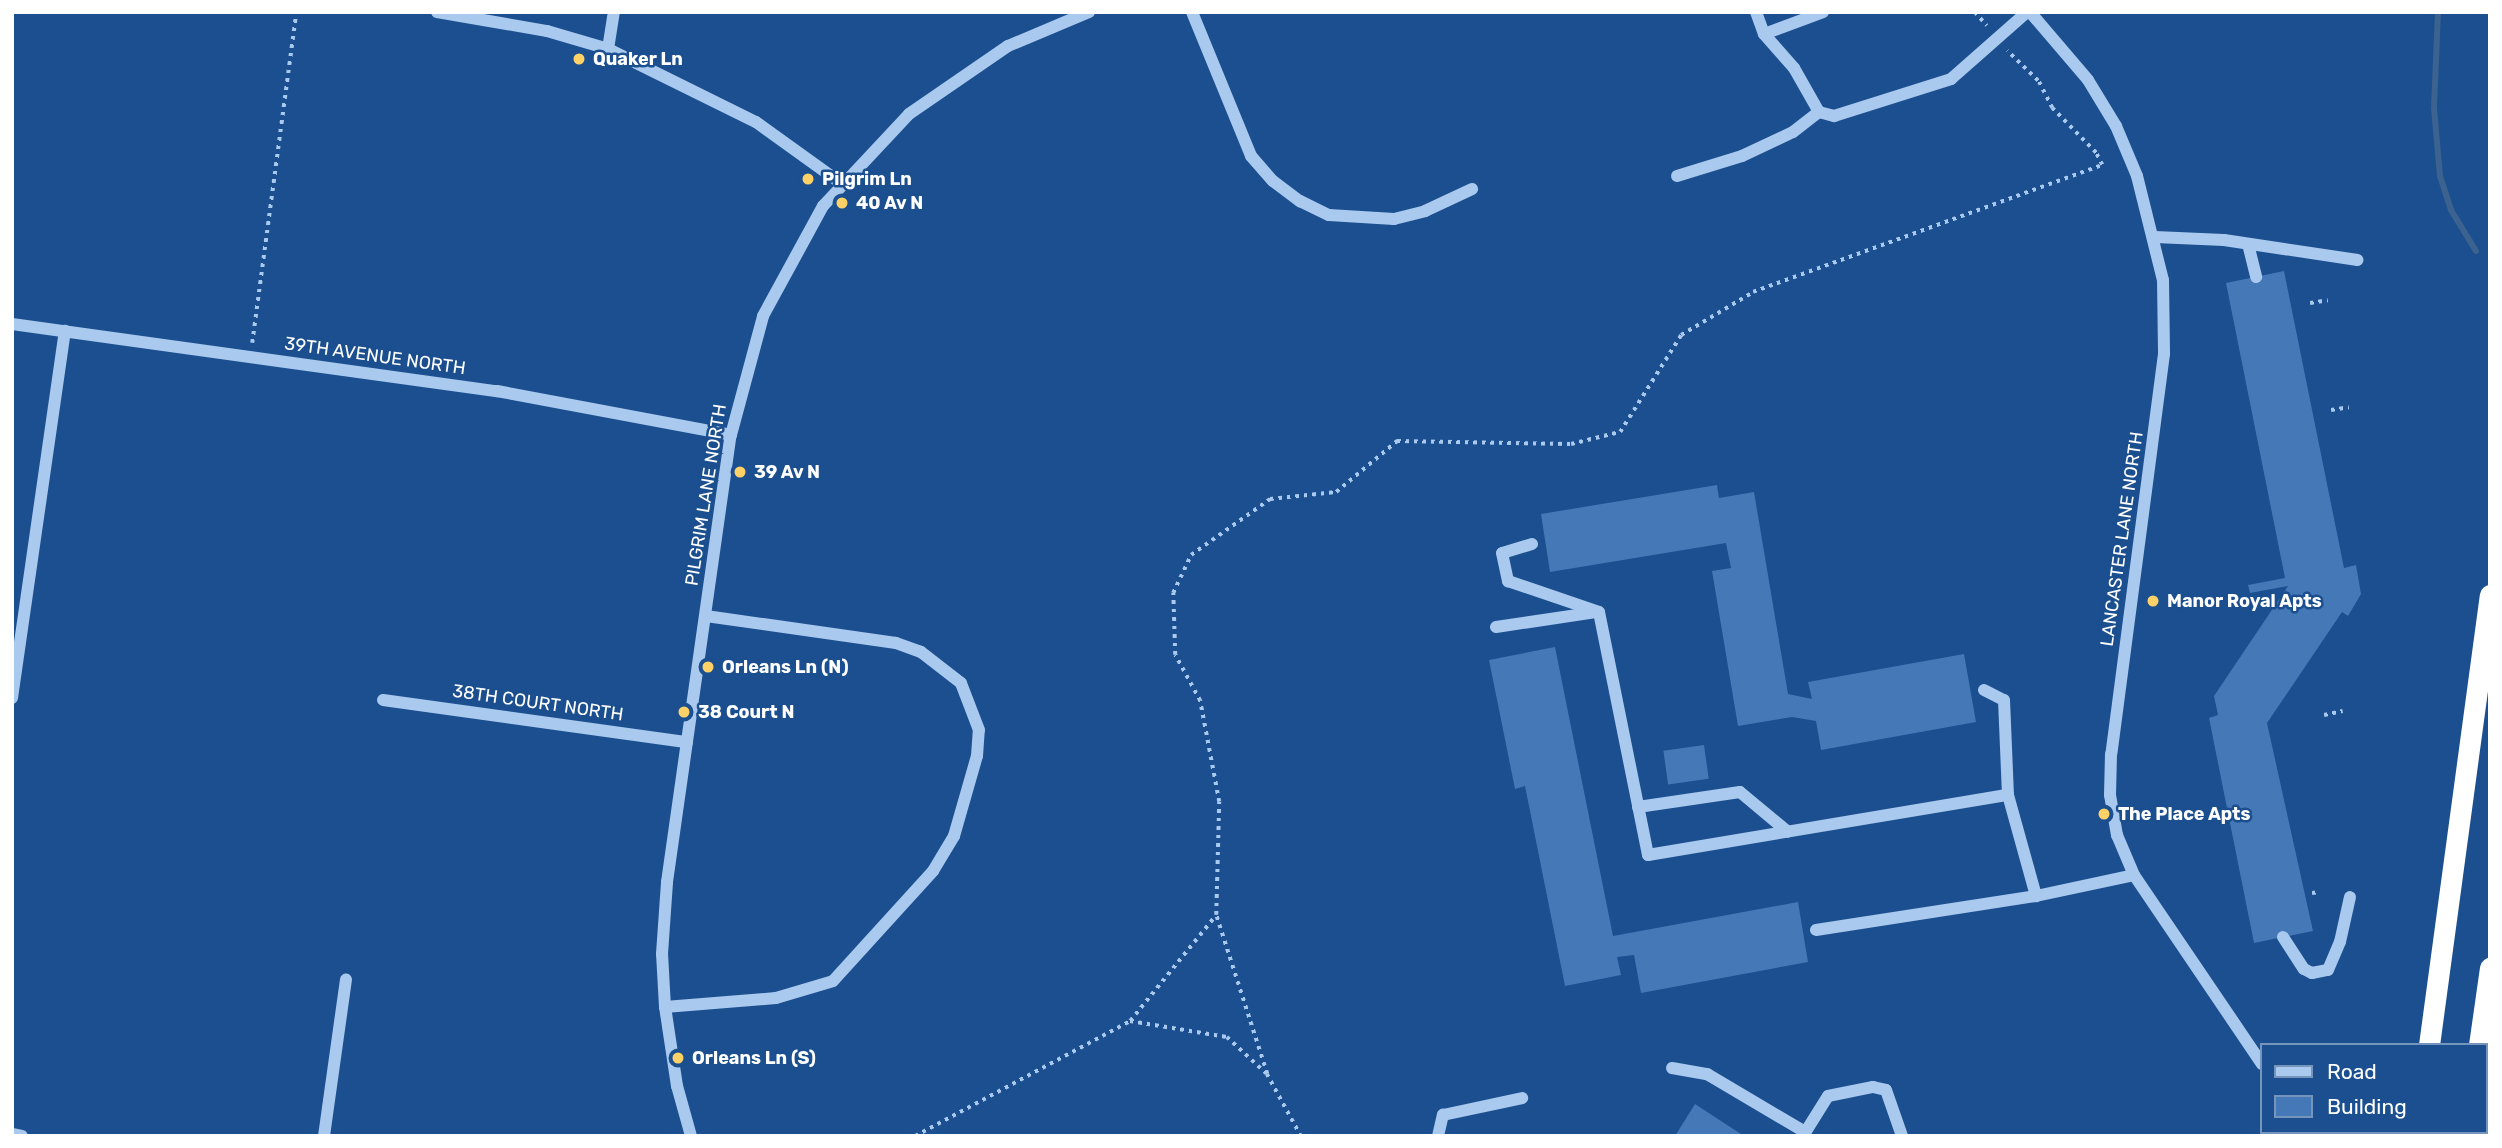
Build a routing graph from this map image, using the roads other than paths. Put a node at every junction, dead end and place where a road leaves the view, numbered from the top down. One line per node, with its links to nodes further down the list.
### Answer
1 (437, 12): 10 (street)
2 (614, 12): 10 (street)
3 (1088, 12): 8 (street, PILGRIM LANE NORTH)
4 (1192, 12): 14 (street)
5 (1756, 12): 9 (street)
6 (1823, 12): 9 (street)
7 (2029, 12): 11 (street); 15 (street, LANCASTER LANE NORTH)
8 (1068, 16): 13 (street, PILGRIM LANE NORTH)
9 (1765, 34): 11 (street)
10 (608, 49): 13 (street)
11 (1819, 112): 12 (street)
12 (1677, 176)
13 (841, 183): 21 (street, PILGRIM LANE NORTH)
14 (1472, 189)
15 (2155, 237): 16 (street); 34 (street, LANCASTER LANE NORTH)
16 (2248, 244): 17 (street); 18 (street)
17 (2358, 260)
18 (2256, 277)
19 (12, 324): 20 (street, 39TH AVENUE NORTH)
20 (65, 331): 21 (street, 39TH AVENUE NORTH); 28 (street)
21 (731, 435): 25 (street, PILGRIM LANE NORTH)
22 (1532, 544): 24 (street)
23 (2490, 595): 42 (highway)
24 (1599, 611): 26 (street); 32 (street)
25 (706, 616): 30 (street, PILGRIM LANE NORTH); 41 (street)
26 (1496, 627)
27 (1984, 690): 31 (street)
28 (12, 698)
29 (383, 700): 30 (street, 38TH COURT NORTH)
30 (687, 742): 41 (street, PILGRIM LANE NORTH)
31 (2008, 794): 33 (street); 35 (street)
32 (1638, 807): 33 (street); 33 (street)
33 (1788, 831)
34 (2134, 875): 35 (street); 44 (street, LANCASTER LANE NORTH)
35 (2036, 896): 37 (street)
36 (2350, 897): 38 (street)
37 (1816, 930)
38 (2283, 937)
39 (2490, 968): 43 (highway)
40 (346, 980): 50 (street)
41 (666, 1007): 51 (street, PILGRIM LANE NORTH)
42 (2429, 1043)
43 (2479, 1043)
44 (2260, 1061)
45 (1672, 1068): 48 (street)
46 (1522, 1098): 52 (street)
47 (12, 1134): 49 (street)
48 (1804, 1134): 53 (street)
49 (22, 1136)
50 (324, 1136)
51 (691, 1136)
52 (1438, 1136)
53 (1902, 1136)

